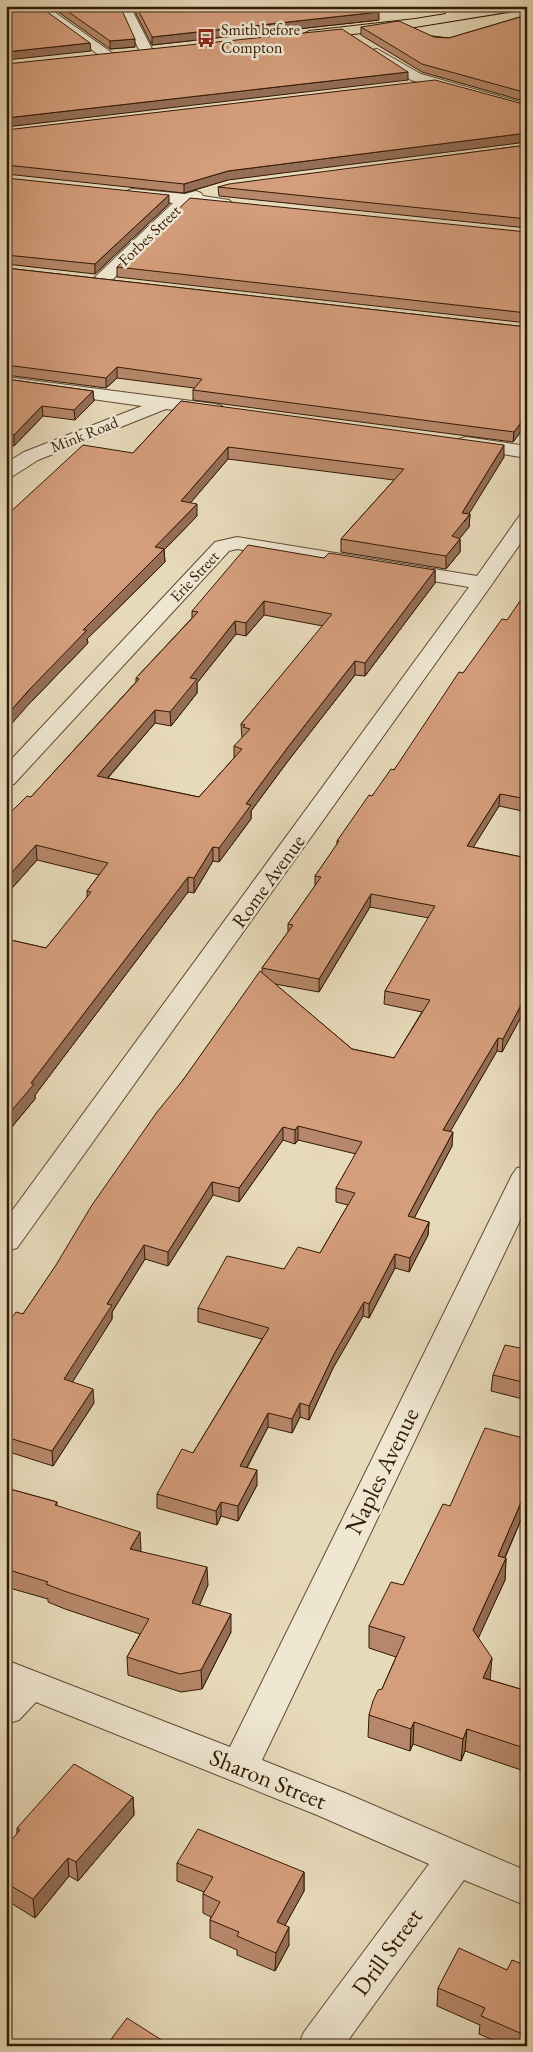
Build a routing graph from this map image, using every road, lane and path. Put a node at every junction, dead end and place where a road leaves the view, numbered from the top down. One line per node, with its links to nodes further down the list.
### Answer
1 (37, 6): 8 (street)
2 (124, 6): 7 (street)
3 (520, 6): 4 (main road)
4 (453, 12): 5 (main road)
5 (345, 31): 6 (main road); 10 (street)
6 (297, 36)
7 (146, 51)
8 (113, 55): 9 (main road)
9 (90, 57)
10 (434, 83): 11 (street); 12 (street)
11 (401, 87)
12 (527, 108)
13 (228, 187): 15 (street, Forbes Street)
14 (116, 192): 15 (street)
15 (186, 199): 16 (street); 18 (street, Forbes Street)
16 (234, 204)
17 (82, 279): 18 (street)
18 (101, 281): 19 (street)
19 (120, 283)
20 (6, 382): 21 (street)
21 (166, 403): 22 (street); 25 (street, Mink Road)
22 (232, 412)
23 (450, 441): 24 (street)
24 (527, 452)
25 (6, 472)
26 (527, 519): 27 (street, Rome Avenue)
27 (483, 583): 28 (street, Erie Street); 30 (street, Rome Avenue)
28 (6, 779)
29 (527, 1175): 32 (street, Naples Avenue)
30 (6, 1241)
31 (14, 1689): 32 (street, Sharon Street)
32 (239, 1767): 33 (street, Sharon Street)
33 (456, 1859): 34 (street, Sharon Street); 35 (street, Drill Street)
34 (527, 1889)
35 (319, 2046)

